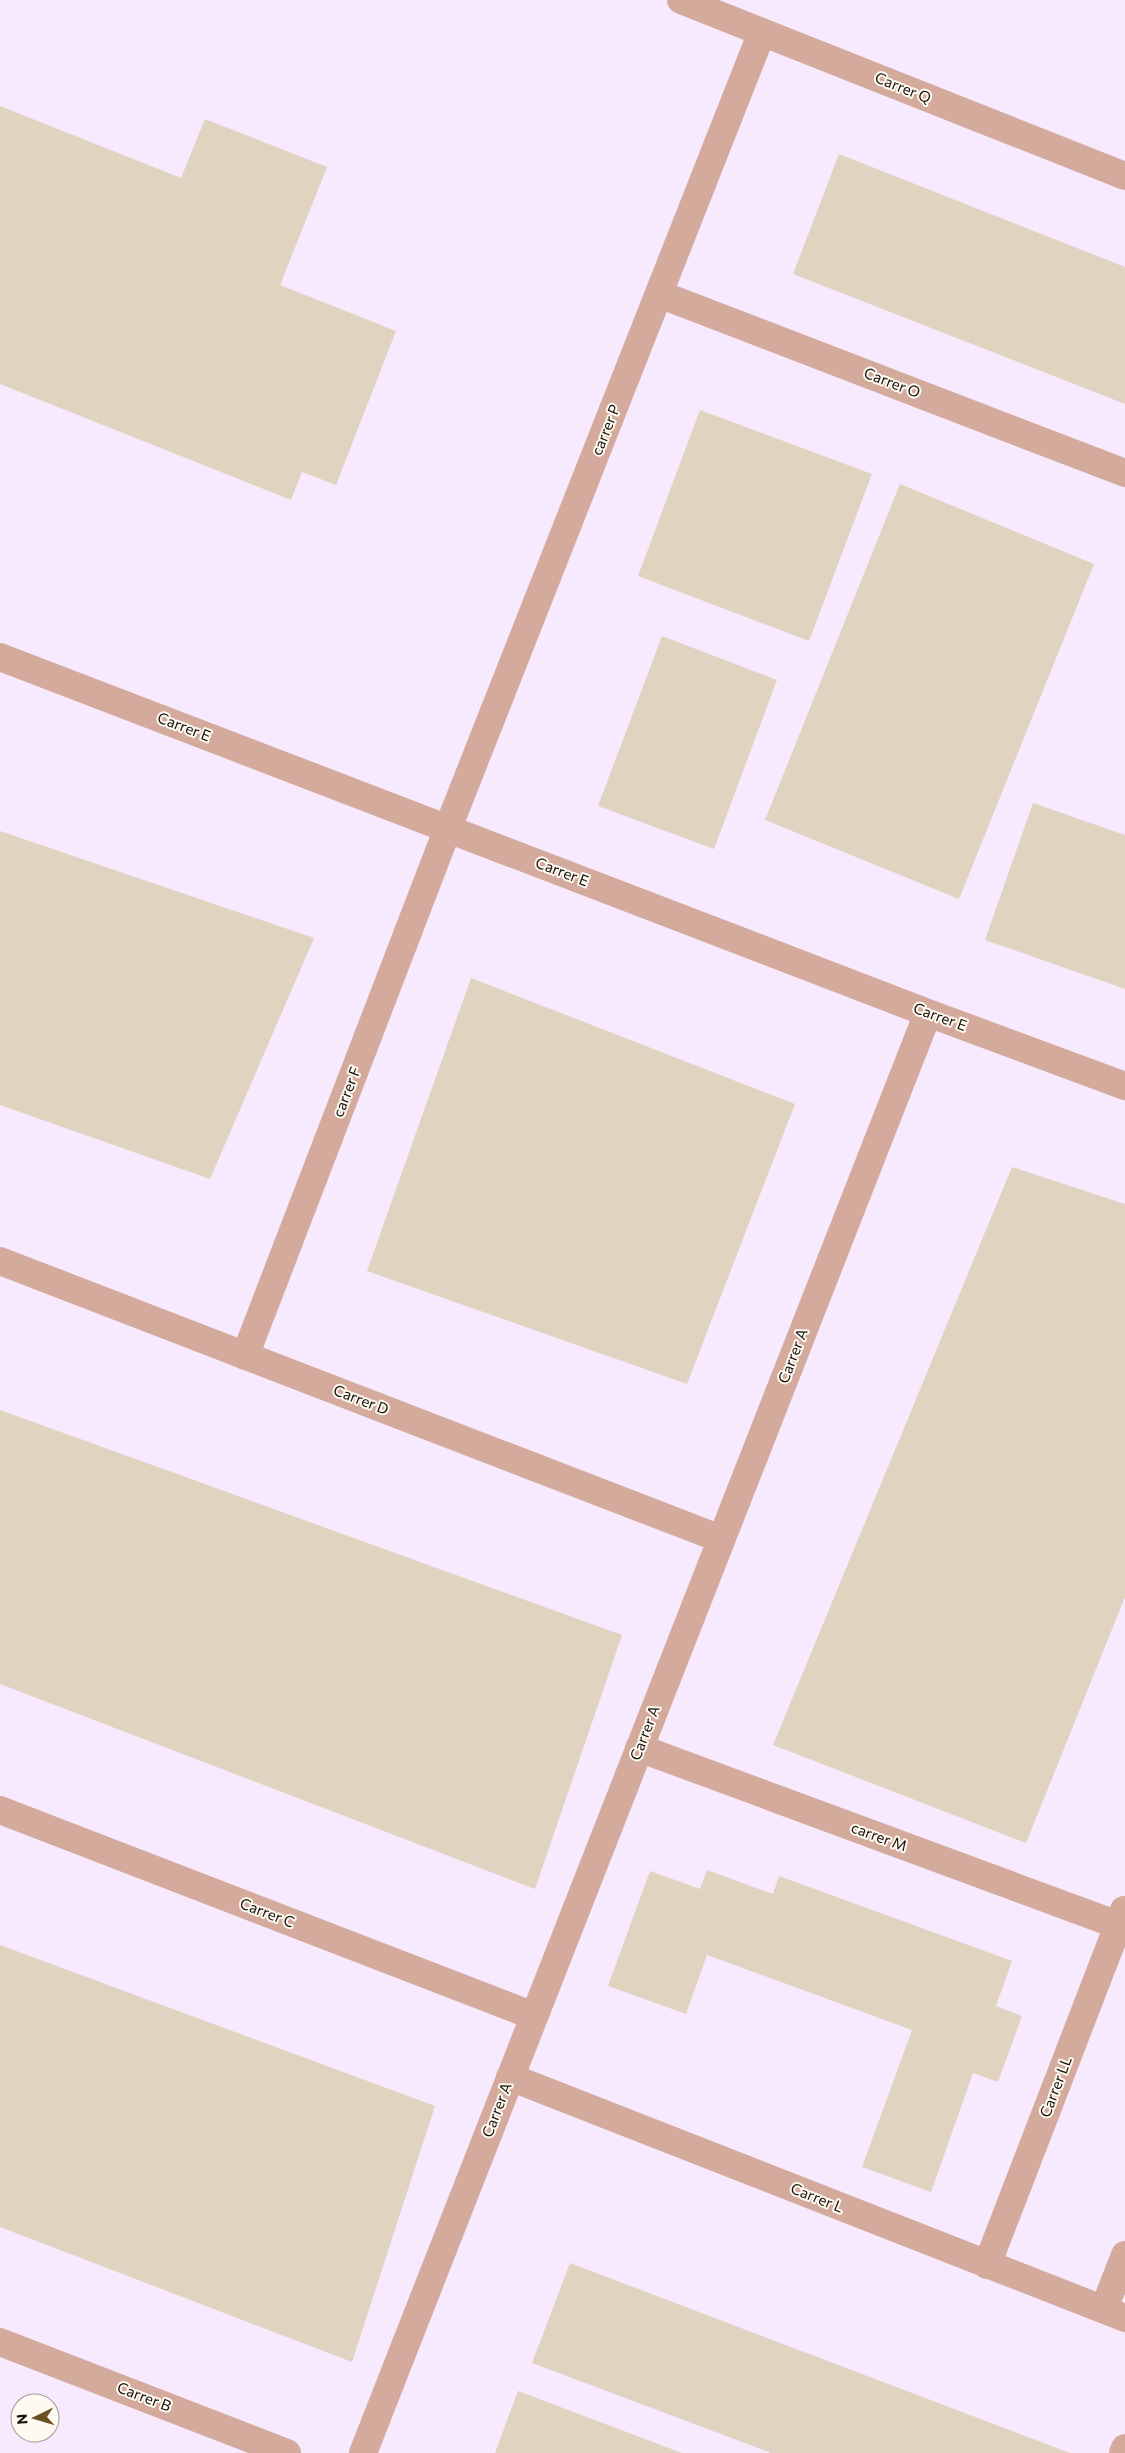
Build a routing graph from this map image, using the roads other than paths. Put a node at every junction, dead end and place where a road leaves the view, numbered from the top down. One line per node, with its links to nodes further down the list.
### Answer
1 (681, 0): 2 (lane, Carrer Q)
2 (762, 32): 3 (lane, Carrer Q); 4 (lane, carrer P)
3 (1125, 176)
4 (660, 294): 5 (lane, Carrer O); 7 (lane, carrer P)
5 (1125, 473)
6 (0, 656): 7 (lane, Carrer E)
7 (448, 828): 8 (lane, Carrer E); 11 (lane, carrer F)
8 (928, 1013): 9 (lane, Carrer E); 12 (lane, Carrer A)
9 (1125, 1086)
10 (0, 1261): 11 (lane, Carrer D)
11 (245, 1356): 12 (lane, Carrer D)
12 (721, 1539): 13 (lane, Carrer A)
13 (639, 1748): 15 (lane, carrer M); 16 (lane, Carrer A)
14 (0, 1810): 16 (lane, Carrer C)
15 (1122, 1917): 19 (lane, Carrer LL)
16 (534, 2016): 17 (lane, Carrer A)
17 (510, 2077): 19 (lane, Carrer L); 24 (lane, Carrer A)
18 (1125, 2255): 20 (lane)
19 (987, 2265): 20 (lane, Carrer L)
20 (1114, 2313)
21 (0, 2342): 23 (lane, Carrer B)
22 (1125, 2448): 25 (lane)
23 (287, 2453)
24 (362, 2453)
25 (1123, 2453)

